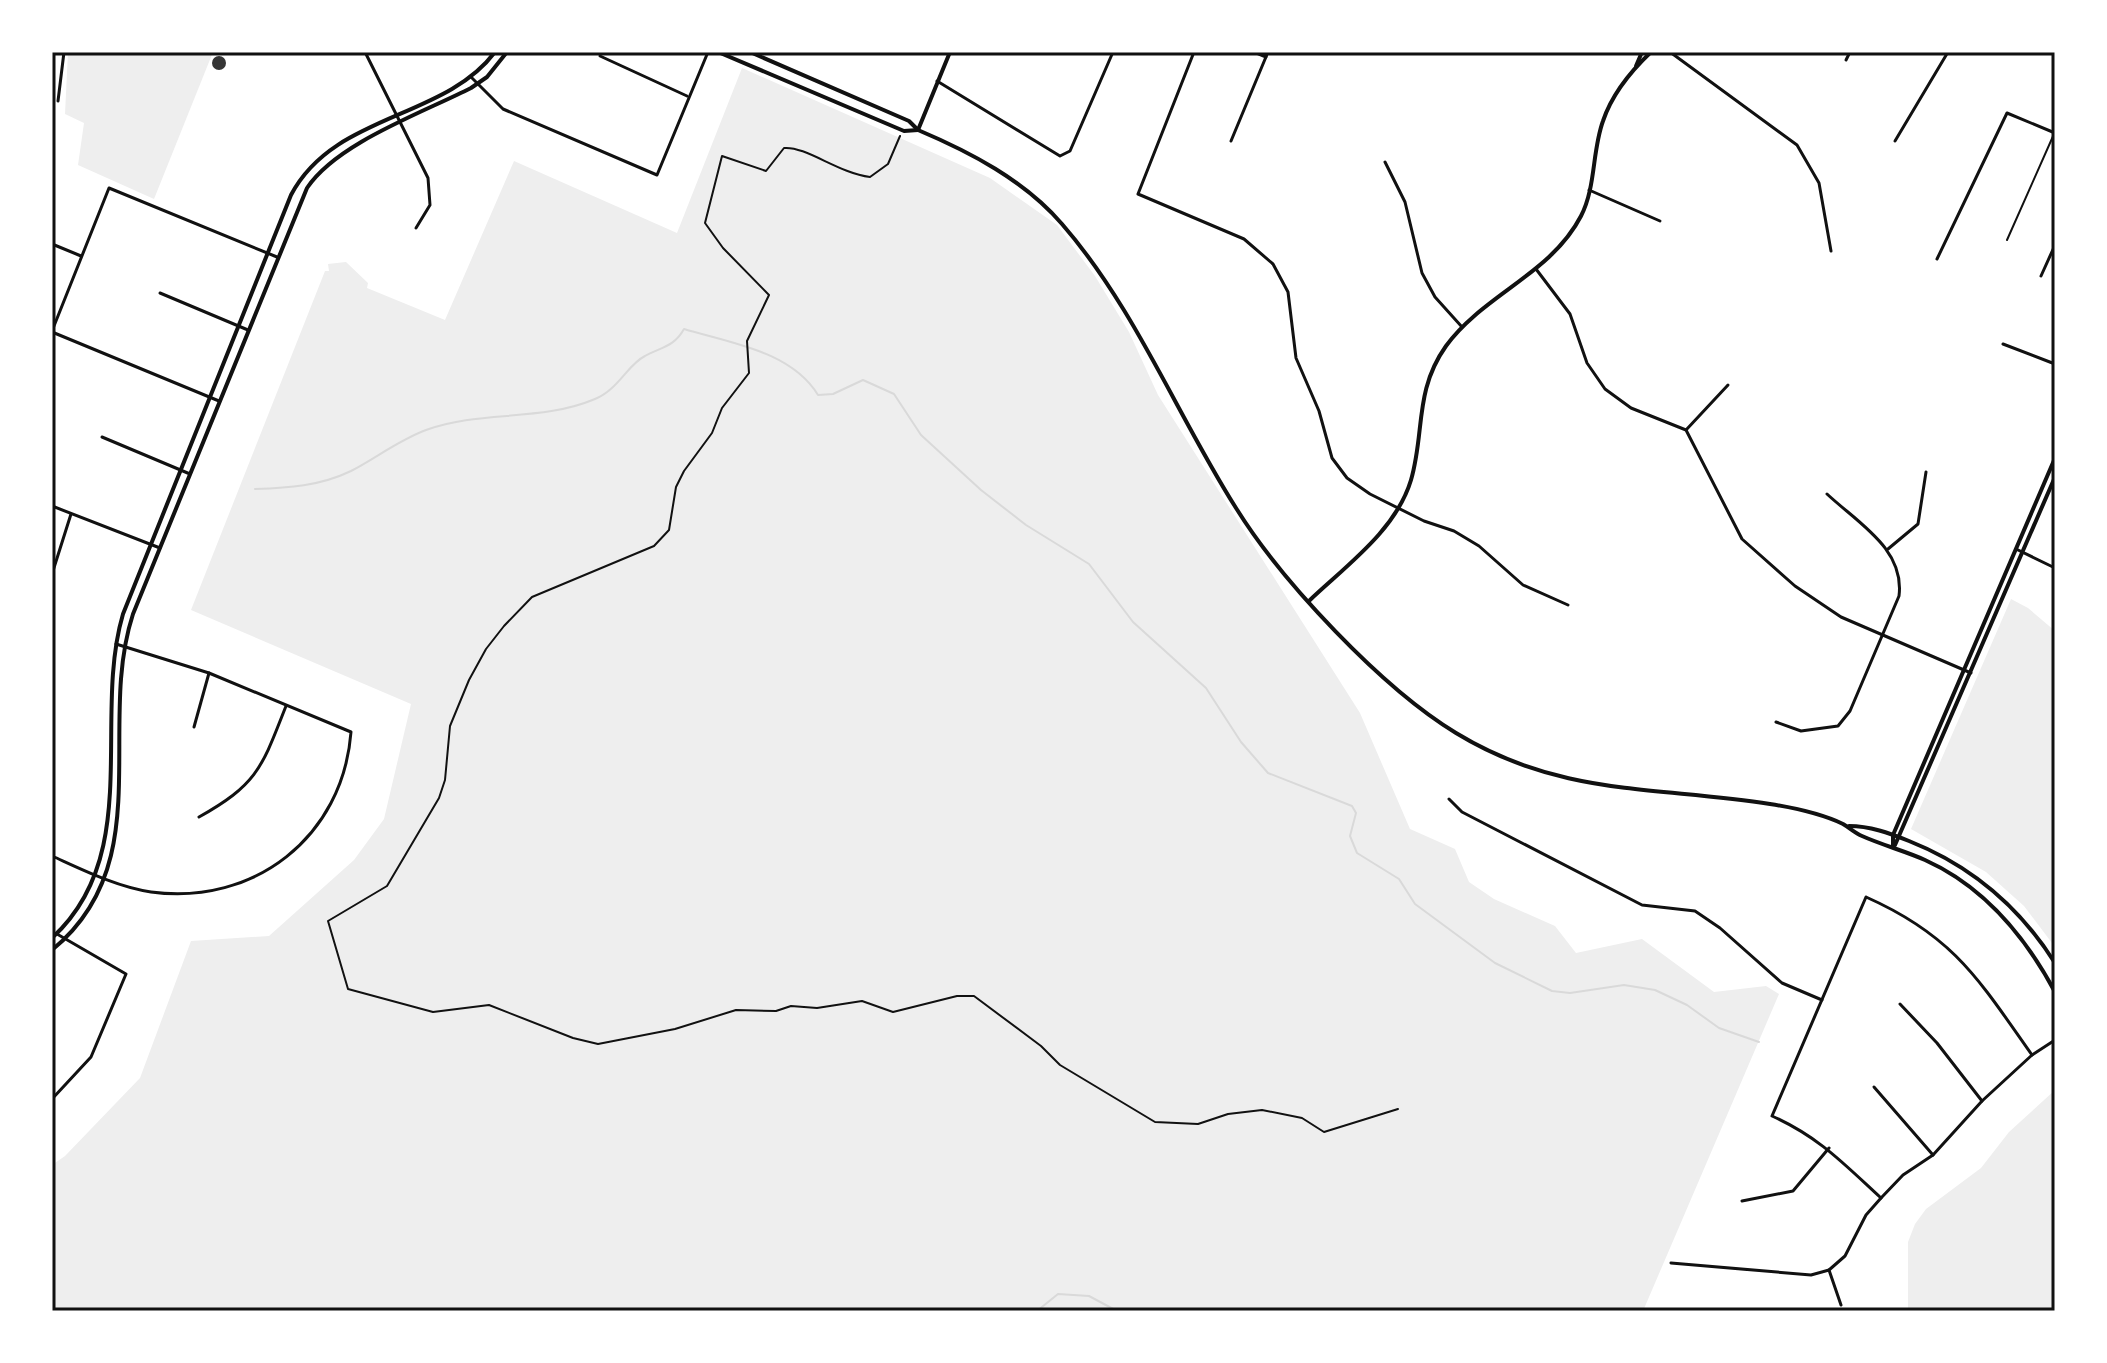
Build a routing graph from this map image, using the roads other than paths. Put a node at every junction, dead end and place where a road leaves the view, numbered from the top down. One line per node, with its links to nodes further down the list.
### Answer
1 (64, 52): 25 (street)
2 (365, 52): 26 (street)
3 (495, 52): 21 (street)
4 (507, 52): 23 (street)
5 (708, 52): 24 (street)
6 (718, 52): 28 (street)
7 (750, 52): 28 (street)
8 (950, 52): 22 (street)
9 (1113, 52): 22 (street)
10 (1194, 52): 66 (street)
11 (1254, 52): 17 (street)
12 (1642, 52): 20 (street)
13 (1651, 52): 20 (street)
14 (1670, 52): 40 (street)
15 (1850, 52): 19 (street)
16 (1948, 52): 32 (street)
17 (1267, 54): 31 (street)
18 (600, 56): 24 (street)
19 (1846, 60)
20 (1635, 68): 34 (street)
21 (471, 77): 23 (street); 26 (street)
22 (937, 81): 28 (street)
23 (476, 83): 24 (street); 27 (street)
24 (687, 96)
25 (58, 101)
26 (399, 114): 27 (street); 41 (street)
27 (403, 123): 36 (street); 43 (street)
28 (918, 130): 75 (street)
29 (2055, 133): 37 (lane); 44 (street)
30 (900, 136): 107 (lane)
31 (1231, 141)
32 (1895, 141)
33 (1385, 162): 49 (street)
34 (1589, 190): 35 (street); 45 (street)
35 (1660, 221)
36 (416, 228)
37 (2007, 240)
38 (52, 244): 42 (street)
39 (2055, 245): 46 (street)
40 (1831, 251)
41 (267, 254): 42 (street); 43 (street); 48 (street)
42 (81, 256): 51 (street)
43 (277, 257): 50 (street)
44 (1937, 259)
45 (1536, 269): 49 (street); 57 (street)
46 (2041, 276)
47 (160, 293): 48 (street)
48 (238, 326): 50 (street); 55 (street)
49 (1462, 327): 66 (street)
50 (248, 330): 56 (street)
51 (52, 331): 55 (street)
52 (2003, 344): 53 (street)
53 (2055, 364)
54 (1728, 385): 57 (street)
55 (210, 398): 56 (street); 60 (street)
56 (219, 401): 62 (street)
57 (1686, 430): 77 (street)
58 (102, 437): 60 (street)
59 (2055, 458): 71 (street)
60 (180, 471): 62 (street); 68 (street)
61 (1926, 472): 70 (street)
62 (190, 474): 69 (street)
63 (2055, 477): 72 (street)
64 (1827, 494): 70 (street)
65 (52, 506): 67 (street)
66 (1399, 508): 75 (street); 76 (street)
67 (71, 514): 68 (street); 74 (street)
68 (150, 545): 69 (street); 78 (street)
69 (160, 548): 79 (street)
70 (1888, 549): 77 (street)
71 (2016, 549): 72 (street); 80 (street)
72 (2023, 553): 73 (street); 82 (street)
73 (2055, 568)
74 (52, 574)
75 (1310, 600): 88 (street)
76 (1568, 605)
77 (1882, 635): 80 (street); 84 (street)
78 (116, 644): 79 (street); 93 (street)
79 (125, 644): 81 (street); 94 (street)
80 (1964, 671): 82 (street); 89 (street)
81 (209, 673): 83 (street); 85 (street)
82 (1971, 673): 90 (street)
83 (286, 706): 87 (street); 94 (street)
84 (1776, 722)
85 (194, 727)
86 (1449, 799): 100 (street)
87 (199, 817)
88 (1847, 826): 89 (street); 91 (street)
89 (1893, 835): 90 (street); 91 (street)
90 (1901, 838): 91 (street); 98 (street)
91 (1893, 847): 99 (street)
92 (52, 856): 93 (street)
93 (94, 875): 94 (street); 95 (street)
94 (104, 878): 96 (street)
95 (54, 936): 96 (street)
96 (63, 939): 97 (street); 105 (street)
97 (52, 950)
98 (2055, 963)
99 (2055, 992)
100 (1822, 1000): 103 (street); 108 (street)
101 (1900, 1004): 106 (street)
102 (2055, 1040): 103 (street)
103 (2032, 1055): 106 (street)
104 (1874, 1087): 109 (street)
105 (52, 1099)
106 (1982, 1101): 109 (street)
107 (1398, 1109)
108 (1829, 1148): 110 (street); 111 (street)
109 (1933, 1155): 110 (street)
110 (1881, 1198): 113 (street)
111 (1742, 1201)
112 (1671, 1263): 113 (street)
113 (1829, 1270): 114 (street)
114 (1841, 1305)

